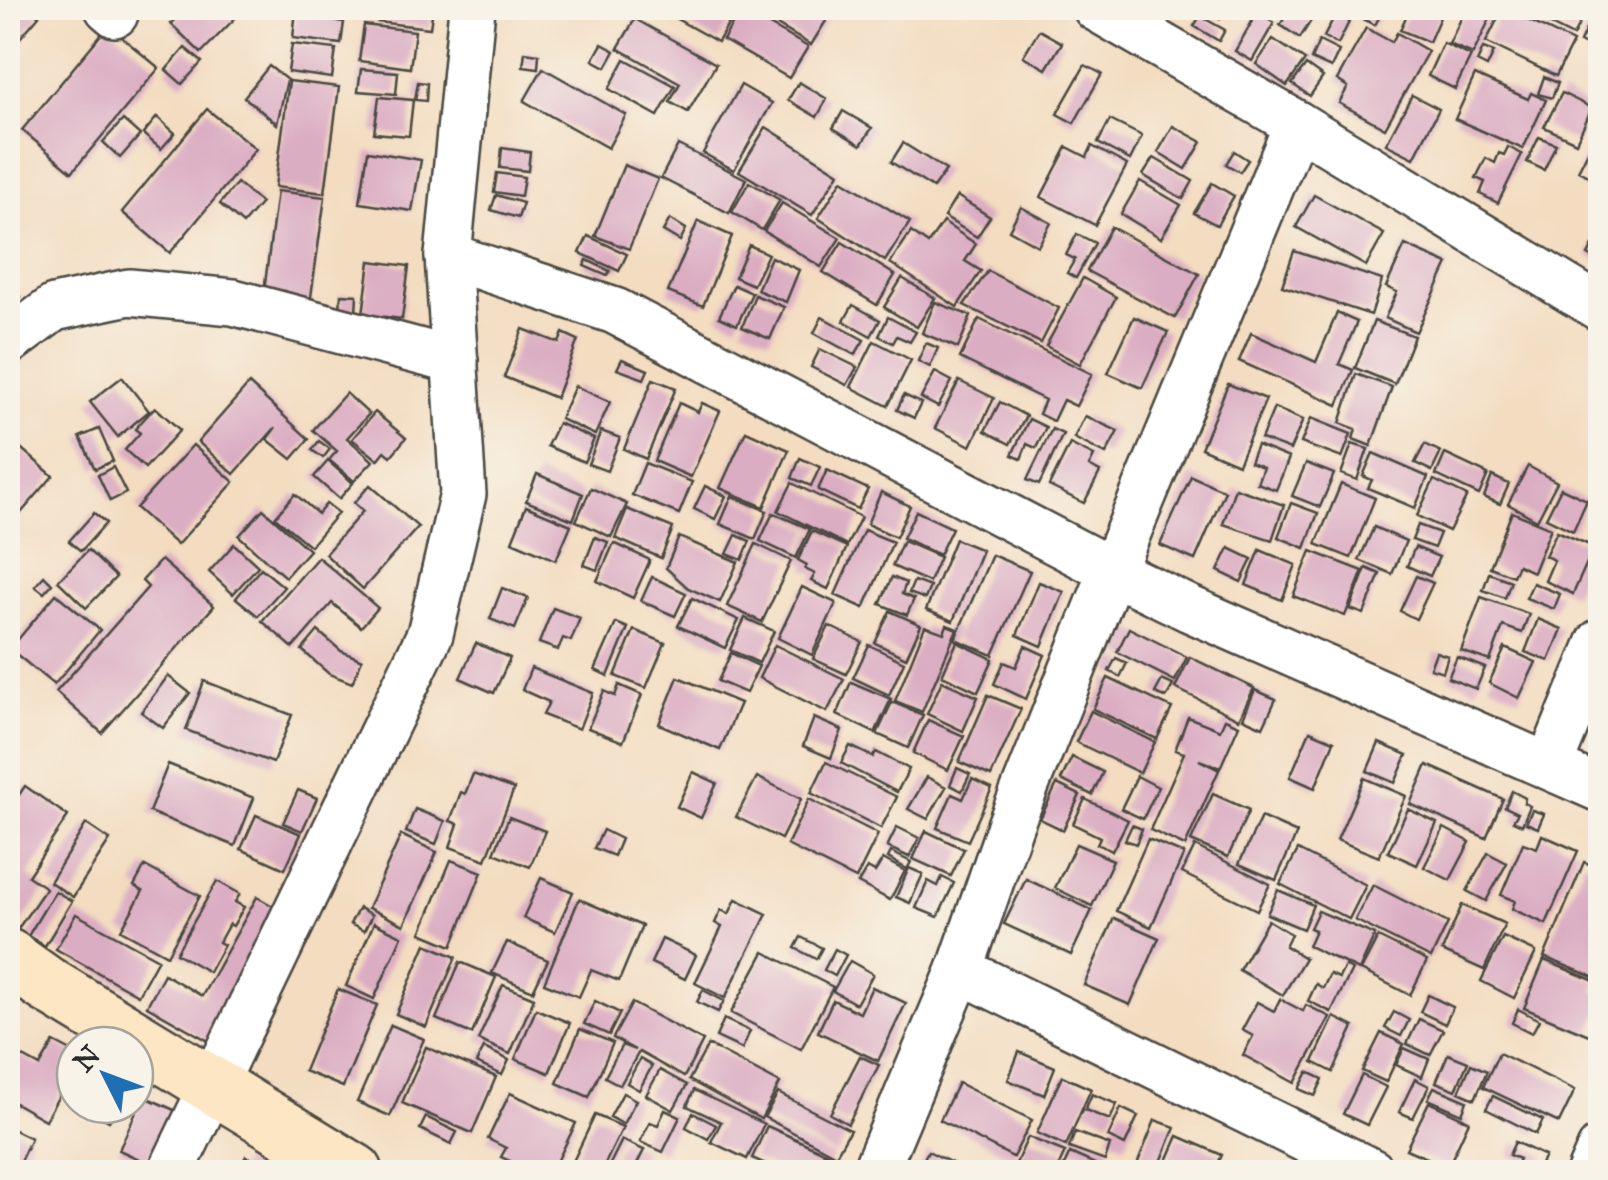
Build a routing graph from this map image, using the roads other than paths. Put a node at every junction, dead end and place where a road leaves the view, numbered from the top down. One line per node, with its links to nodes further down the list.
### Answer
1 (472, 8): 4 (street)
2 (1096, 8): 3 (street)
3 (1296, 124): 5 (street); 8 (street)
4 (448, 256): 7 (street); 8 (street)
5 (1600, 308)
6 (8, 342): 7 (street)
7 (455, 361): 14 (street)
8 (1112, 571): 10 (street); 13 (street)
9 (1600, 642): 10 (street)
10 (1549, 766): 11 (street)
11 (1600, 789)
12 (8, 957): 14 (main road)
13 (960, 970): 18 (street); 19 (street)
14 (212, 1087): 16 (street); 17 (main road)
15 (1600, 1150): 20 (street)
16 (171, 1172)
17 (355, 1172)
18 (875, 1172)
19 (1372, 1172)
20 (1590, 1172)

